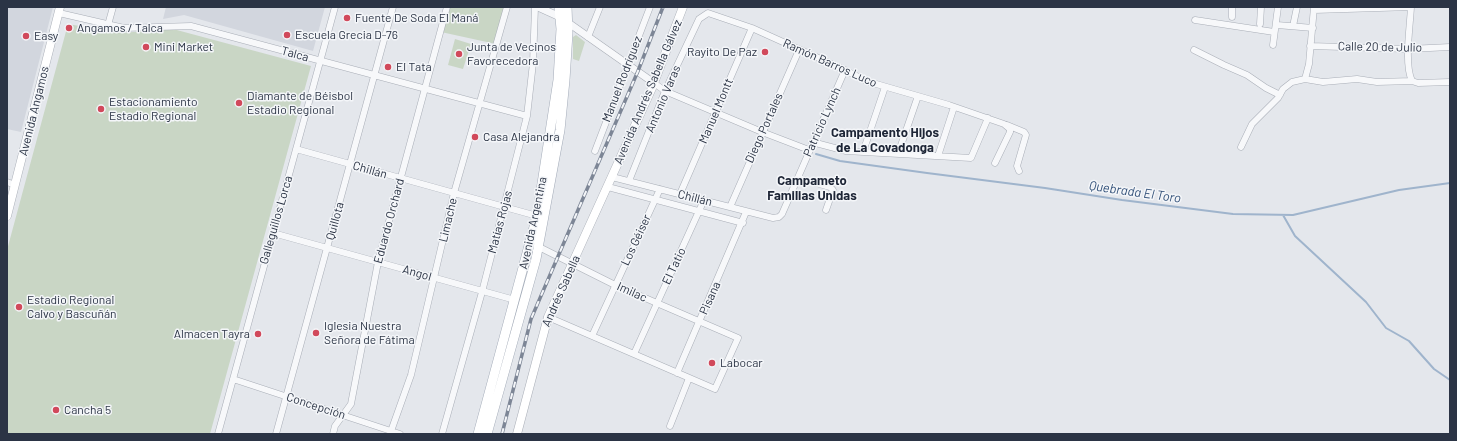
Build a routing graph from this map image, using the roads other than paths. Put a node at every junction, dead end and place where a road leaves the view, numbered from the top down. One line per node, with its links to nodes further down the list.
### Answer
1 (113, 7): 26 (street)
2 (335, 7): 39 (street, Galleguillos Lorca)
3 (393, 7): 42 (street, Quillota)
4 (447, 7): 48 (street, Eduardo Orchard)
5 (507, 7): 52 (street, Limache)
6 (536, 7): 20 (street); 55 (street, Matías Rojas)
7 (559, 7): 20 (main road, Avenida Argentina)
8 (567, 7): 24 (main road, Avenida Argentina)
9 (600, 7): 32 (street)
10 (650, 7): 40 (street, Manuel Rodríguez)
11 (683, 7): 46 (main road, Avenida Andrés Sabella Gálvez)
12 (1232, 7): 21 (street)
13 (1261, 7): 25 (street)
14 (1278, 7): 27 (street)
15 (1297, 7): 28 (street)
16 (1411, 7): 17 (street); 36 (street)
17 (1331, 8): 18 (street)
18 (1314, 9): 30 (street)
19 (60, 10): 26 (street, Talca); 74 (main road, Avenida Angamos)
20 (560, 17): 24 (street); 87 (main road, Avenida Argentina)
21 (1232, 18)
22 (699, 19): 29 (street, Ramón Barros Luco); 49 (street, Antonio Varas)
23 (1195, 20): 31 (street)
24 (568, 24): 32 (street); 93 (main road, Avenida Argentina)
25 (1260, 24)
26 (108, 25): 39 (street, Talca)
27 (1277, 25): 28 (street); 31 (street)
28 (1293, 26): 30 (street)
29 (752, 28): 37 (street, Ramón Barros Luco); 54 (street, Manuel Montt)
30 (1313, 28): 34 (street)
31 (1274, 32): 33 (street)
32 (588, 37): 40 (street)
33 (1273, 45)
34 (1310, 46): 36 (street, Calle 20 de Julio); 43 (street)
35 (1450, 47): 36 (street, Calle 20 de Julio)
36 (1410, 49): 44 (street)
37 (799, 50): 41 (street, Ramón Barros Luco); 58 (street, Diego Portales)
38 (1194, 50): 50 (street)
39 (321, 61): 42 (street, Talca); 61 (street, Galleguillos Lorca)
40 (627, 65): 46 (street); 63 (street, Manuel Rodríguez)
41 (845, 70): 47 (street, Ramón Barros Luco); 59 (street, Patricio Lynch)
42 (375, 76): 48 (street, Talca); 68 (street, Quillota)
43 (1305, 80): 44 (street); 50 (street)
44 (1412, 81): 45 (street)
45 (1450, 82)
46 (654, 83): 49 (street); 70 (main road, Avenida Andrés Sabella Gálvez)
47 (884, 87): 51 (street, Ramón Barros Luco); 64 (street)
48 (426, 90): 52 (street, Talca); 71 (street, Eduardo Orchard)
49 (665, 91): 54 (street); 73 (street, Antonio Varas)
50 (1280, 95): 60 (street)
51 (918, 96): 53 (street, Ramón Barros Luco); 65 (street)
52 (479, 103): 55 (street, Talca); 77 (street, Limache)
53 (954, 107): 56 (street, Ramón Barros Luco); 66 (street)
54 (715, 112): 58 (street); 78 (street, Manuel Montt)
55 (527, 116): 81 (street, Matías Rojas)
56 (988, 118): 57 (street, Ramón Barros Luco); 66 (street)
57 (1007, 125): 67 (street); 69 (street, Ramón Barros Luco)
58 (762, 132): 62 (street); 82 (street, Diego Portales)
59 (812, 142): 62 (street, Patricio Lynch); 64 (street)
60 (1241, 147)
61 (296, 149): 68 (street, Chillán); 90 (street, Galleguillos Lorca)
62 (809, 150): 72 (street, Patricio Lynch)
63 (595, 151)
64 (863, 152): 65 (street)
65 (898, 154): 66 (street)
66 (938, 156)
67 (995, 163)
68 (350, 164): 71 (street, Chillán); 92 (street, Quillota)
69 (1019, 171)
70 (612, 177): 73 (street, Chillán); 75 (main road, Andrés Sabella)
71 (400, 178): 77 (street, Chillán); 94 (street, Eduardo Orchard)
72 (798, 178): 83 (street); 88 (street, Patricio Lynch)
73 (628, 181): 76 (street, Chillán)
74 (11, 184): 86 (main road, Avenida Angamos)
75 (608, 187): 79 (street); 95 (main road, Andrés Sabella)
76 (660, 189): 78 (street, Chillán); 79 (street, Los Géiser)
77 (454, 193): 81 (street, Chillán); 96 (street, Limache)
78 (680, 194): 80 (street, Chillán)
79 (655, 200): 84 (street); 97 (street, Los Géiser)
80 (704, 200): 82 (street, Chillán); 84 (street, El Tatio)
81 (504, 207): 87 (street, Chillán); 98 (street, Matías Rojas)
82 (730, 207): 85 (street, Chillán)
83 (826, 210)
84 (699, 212): 89 (street); 100 (street, El Tatio)
85 (746, 212): 88 (street, Chillán); 89 (street, Pisana)
86 (7, 216)
87 (536, 216): 91 (main road, Avenida Argentina)
88 (779, 217)
89 (743, 222): 102 (street, Pisana)
90 (273, 233): 92 (street, Angol); 107 (street, Galleguillos Lorca)
91 (531, 238): 93 (street); 99 (main road, Avenida Argentina)
92 (327, 248): 94 (street, Angol); 108 (street, Quillota)
93 (538, 248): 95 (street, Imilac); 118 (main road, Avenida Argentina)
94 (378, 262): 96 (street, Angol); 109 (street, Eduardo Orchard)
95 (573, 264): 97 (street, Imilac); 101 (main road, Andrés Sabella)
96 (434, 278): 98 (street, Angol); 111 (street, Limache)
97 (615, 285): 100 (street, Imilac); 103 (street, Los Géiser)
98 (482, 292): 99 (street, Angol); 116 (street, Matías Rojas)
99 (514, 300): 117 (main road, Avenida Argentina)
100 (657, 304): 102 (street, Imilac); 104 (street, El Tatio)
101 (548, 317): 103 (street); 119 (main road, Andrés Sabella)
102 (699, 322): 105 (street, Pisana); 106 (street, Imilac)
103 (592, 336): 104 (street)
104 (634, 354): 105 (street)
105 (677, 373): 106 (street)
106 (689, 378): 110 (street)
107 (233, 379): 108 (street, Concepción); 112 (street, Galleguillos Lorca)
108 (287, 397): 109 (street, Concepción); 113 (street, Quillota)
109 (344, 416): 111 (street, Concepción); 114 (street, Eduardo Orchard)
110 (670, 426)
111 (391, 433): 115 (street, Concepción)
112 (218, 434)
113 (276, 434)
114 (333, 434)
115 (400, 434)
116 (442, 434)
117 (478, 434)
118 (487, 434)
119 (517, 434)

